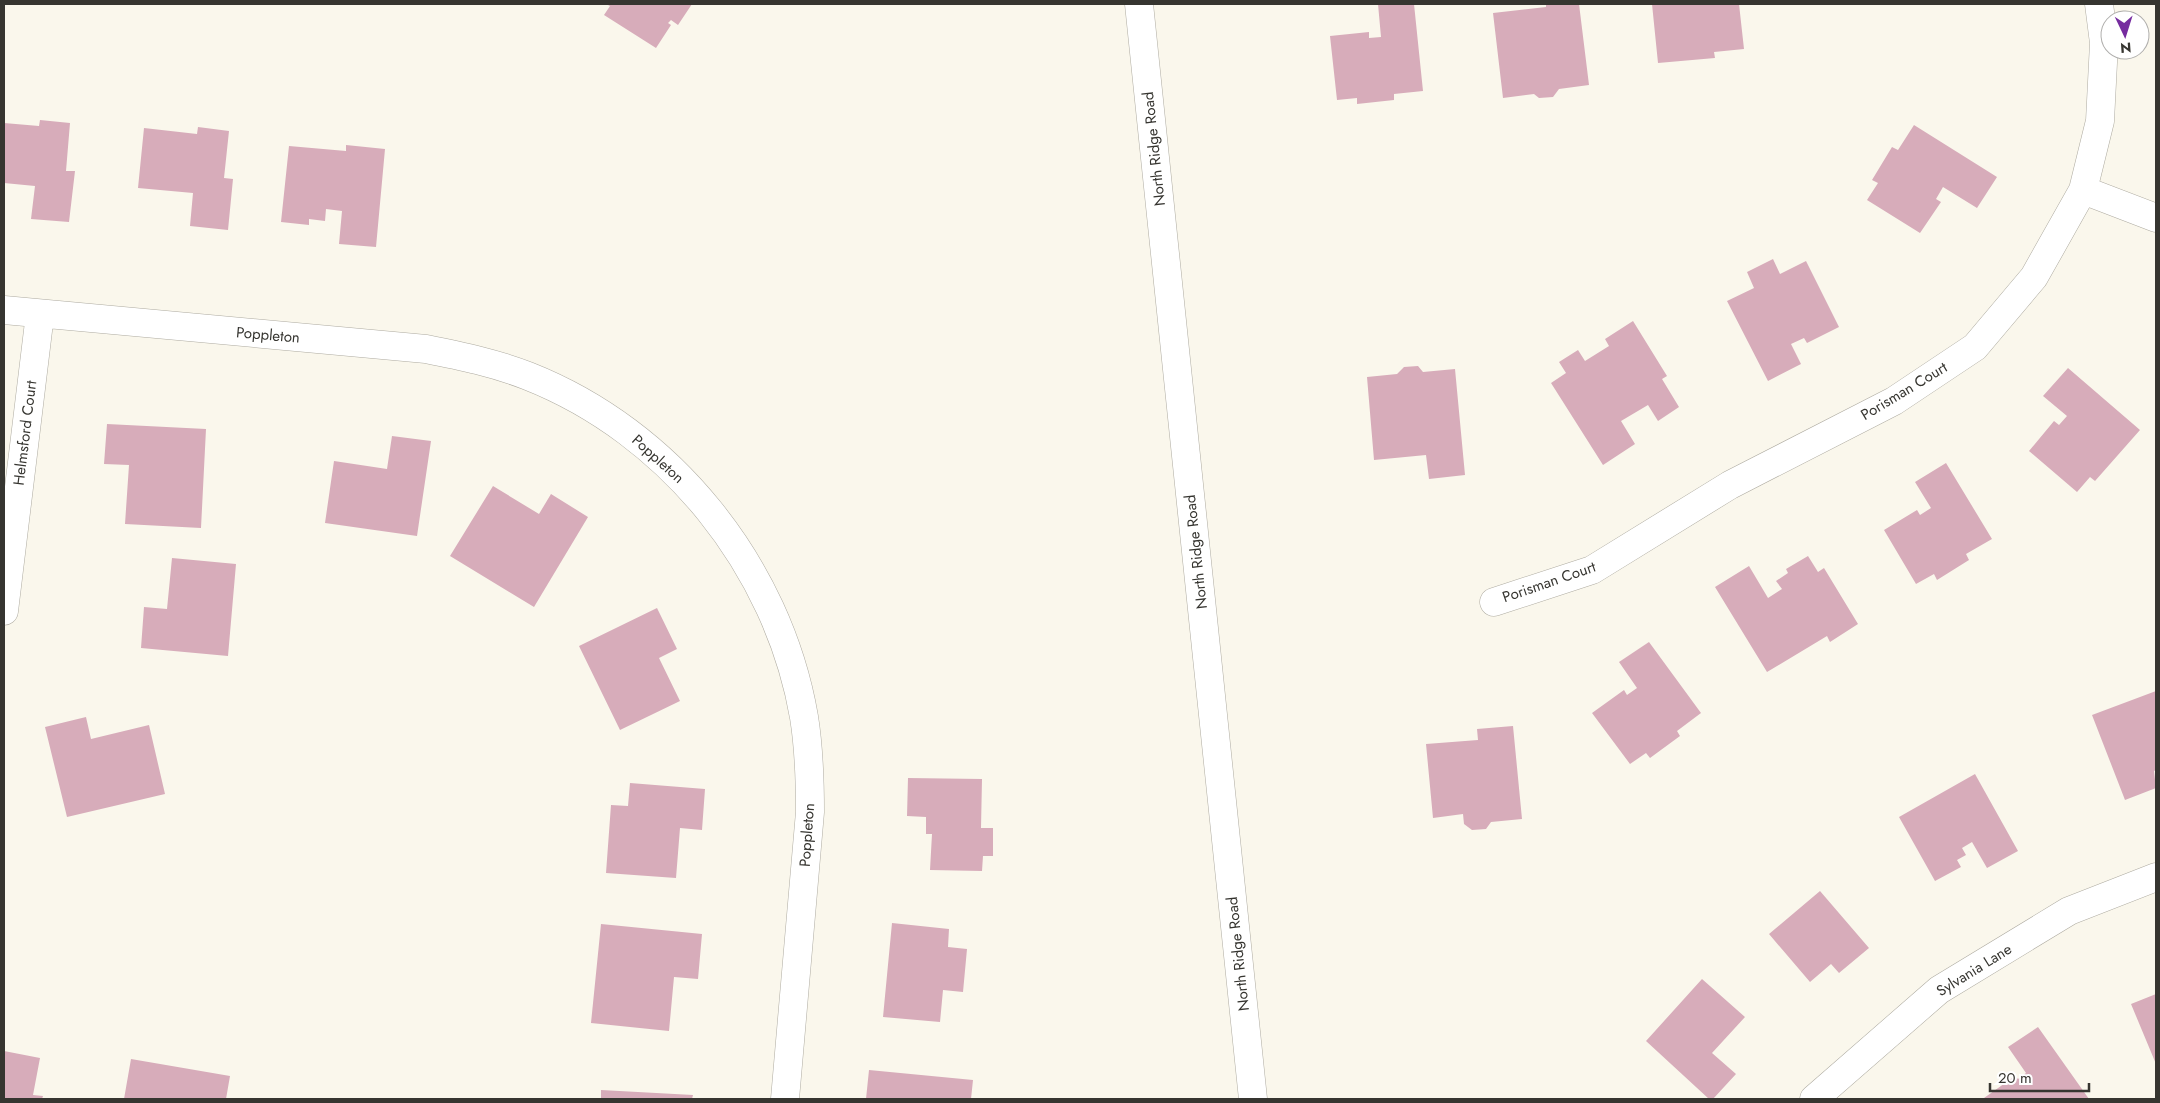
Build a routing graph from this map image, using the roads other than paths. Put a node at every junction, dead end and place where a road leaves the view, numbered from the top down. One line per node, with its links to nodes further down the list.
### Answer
1 (1139, 4): 11 (street, North Ridge Road)
2 (2099, 4): 3 (street, Porisman Court)
3 (2084, 190): 4 (street); 7 (street, Porisman Court)
4 (2156, 218)
5 (4, 310): 6 (street, Poppleton)
6 (40, 314): 8 (street, Helmsford Court); 10 (street, Poppleton)
7 (1494, 602)
8 (4, 611)
9 (2156, 877): 12 (street, Sylvania Lane)
10 (785, 1099)
11 (1252, 1099)
12 (1814, 1099)

